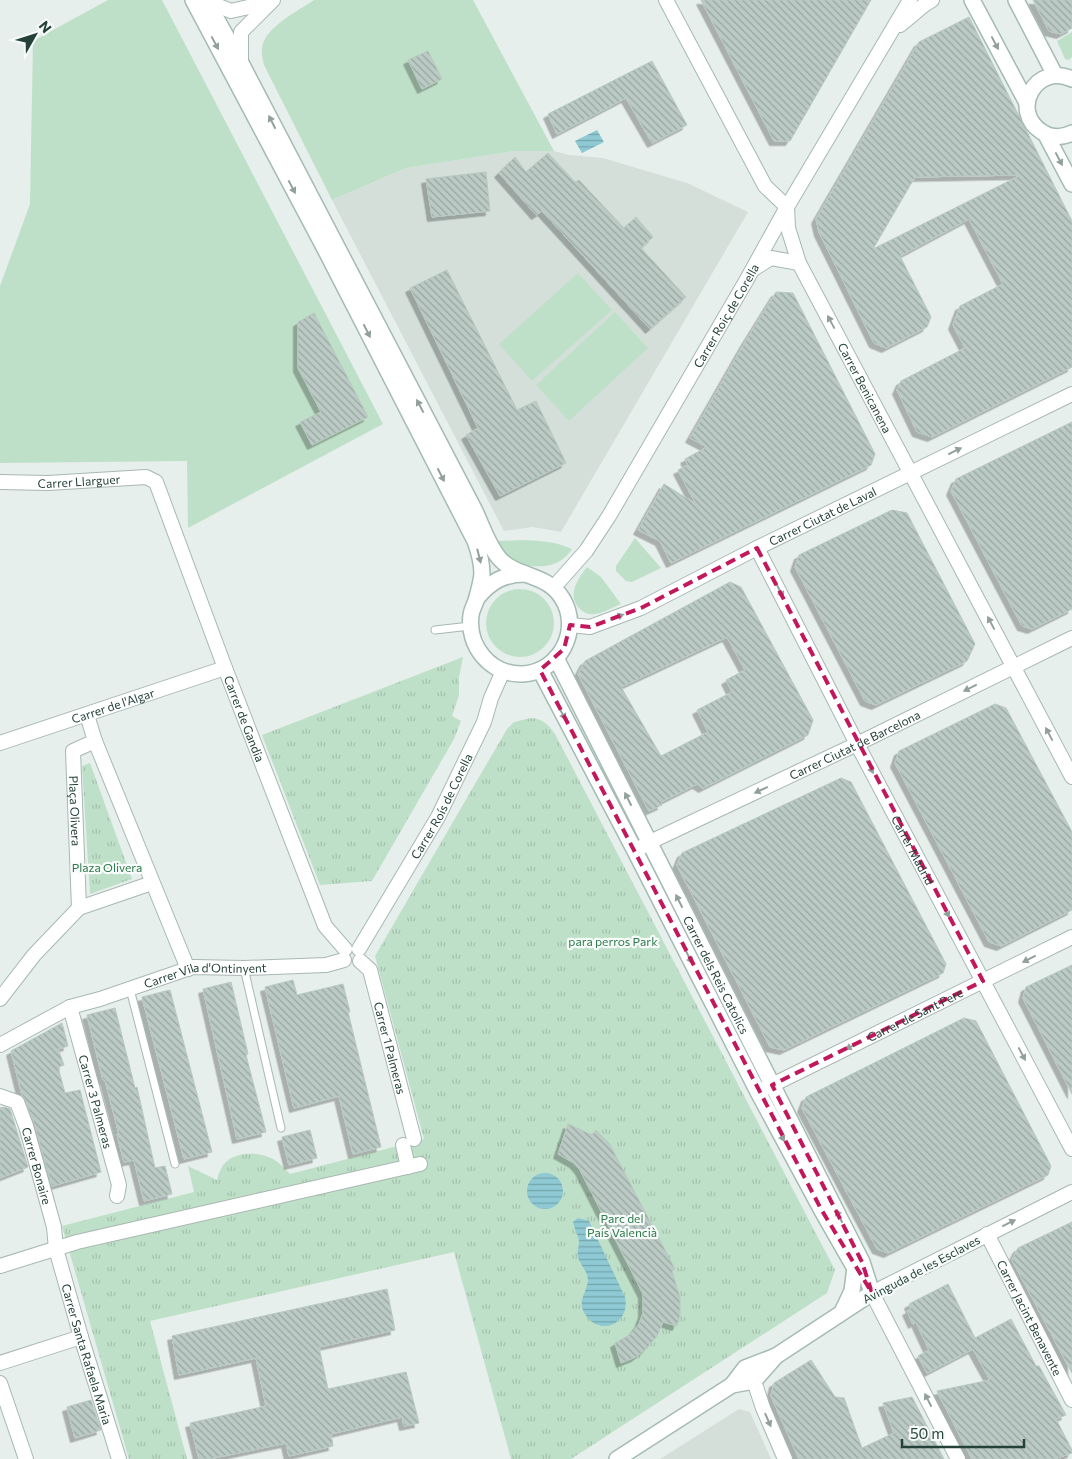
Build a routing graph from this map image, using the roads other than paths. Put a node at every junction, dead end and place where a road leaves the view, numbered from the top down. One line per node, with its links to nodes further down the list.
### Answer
1 (202, 0): 8 (street); 10 (street); 27 (street, one-way to 27)
2 (257, 0): 8 (street)
3 (666, 0): 17 (street)
4 (910, 0): 9 (street, Carrer Roiç de Corella)
5 (932, 0): 9 (street, Carrer Roiç de Corella)
6 (972, 0): 13 (street, one-way to 13)
7 (1016, 0): 11 (street)
8 (272, 1): 10 (street)
9 (888, 35): 17 (street, Carrer Roiç de Corella)
10 (241, 63): 25 (street, one-way to 10)
11 (1055, 75): 12 (street); 13 (street)
12 (1072, 79)
13 (1027, 102): 15 (street)
14 (1072, 133): 15 (street)
15 (1046, 135): 16 (street, one-way to 16)
16 (1072, 184)
17 (787, 207): 18 (street, Carrer Benicanena); 19 (street, Carrer Roiç de Corella)
18 (799, 263): 19 (street); 21 (street, Carrer Benicanena, one-way to 18)
19 (752, 270): 26 (street, Carrer Roiç de Corella)
20 (1072, 394): 21 (street, Carrer Ciutat de Laval, one-way to 20)
21 (912, 472): 24 (street, Carrer Ciutat de Laval); 33 (street, Carrer Benicanena, one-way to 21)
22 (0, 482): 23 (street, Carrer Llarguer)
23 (156, 482): 34 (street, Carrer de Gandia)
24 (757, 548): 28 (street, Carrer Ciutat de Laval, one-way to 24); 40 (street, Carrer Madrid, one-way to 40)
25 (528, 574): 26 (street); 27 (street)
26 (554, 587): 28 (street)
27 (477, 598): 29 (street)
28 (570, 625): 32 (street)
29 (470, 626): 30 (lane); 36 (street)
30 (435, 630)
31 (1072, 638): 33 (street, Carrer Ciutat de Barcelona)
32 (556, 658): 35 (street); 42 (street, Carrer dels Reis Catolics, one-way to 32)
33 (1013, 666): 40 (street, Carrer Ciutat de Barcelona, one-way to 40); 41 (street, Carrer Benicanena, one-way to 33)
34 (225, 668): 37 (street, Carrer de l'Algar); 47 (street, Carrer de Gandia)
35 (540, 670): 36 (street); 43 (street, Carrer dels Reis Catolics, one-way to 43)
36 (503, 671): 47 (street, Carrer Roís de Corella)
37 (87, 715): 38 (street); 39 (street, Carrer de l'Algar)
38 (95, 742): 44 (street); 45 (street, Plaça Olivera)
39 (0, 743)
40 (857, 744): 42 (street, Carrer Ciutat de Barcelona, one-way to 42); 50 (street, Carrer Madrid, one-way to 50)
41 (1072, 777)
42 (650, 842): 43 (street, Carrer Ciutat de Barcelona); 55 (street, Carrer dels Reis Catolics, one-way to 42)
43 (635, 851): 56 (street, Carrer dels Reis Catolics, one-way to 56)
44 (152, 883): 45 (street); 49 (street)
45 (80, 908): 52 (street)
46 (1072, 936): 50 (street, Carrer de Sant Pere, one-way to 50)
47 (352, 955): 48 (street, Carrer Vila d'Ontinyent); 64 (street, Carrer 1 Palmeras)
48 (244, 968): 49 (street, Carrer Vila d'Ontinyent); 58 (lane)
49 (188, 969): 51 (street, Carrer Vila d'Ontinyent)
50 (983, 982): 55 (street, Carrer de Sant Pere, one-way to 55); 59 (street, Carrer Madrid, one-way to 59)
51 (130, 989): 53 (street, Carrer Vila d'Ontinyent); 60 (lane)
52 (0, 999)
53 (70, 1007): 54 (street, Carrer Vila d'Ontinyent); 62 (street, Carrer 3 Palmeras)
54 (0, 1044)
55 (772, 1085): 56 (street, Carrer de Sant Pere); 67 (street, Carrer dels Reis Catolics, one-way to 55)
56 (758, 1092): 66 (street, Carrer dels Reis Catolics, one-way to 66)
57 (0, 1096): 64 (street, Carrer Bonaire)
58 (281, 1128)
59 (1072, 1149)
60 (175, 1164)
61 (1072, 1192): 63 (street, Avinguda de les Esclaves, one-way to 61)
62 (117, 1196)
63 (987, 1234): 67 (street, Avinguda de les Esclaves); 76 (street, Carrer Jacint Benavente)
64 (56, 1248): 65 (street); 69 (street, Carrer Santa Rafaela Maria)
65 (0, 1266)
66 (855, 1268): 67 (street, Carrer dels Reis Catolics); 68 (street)
67 (872, 1293): 68 (street, Avinguda de les Esclaves); 81 (street, Carrer dels Reis Catolics, one-way to 67)
68 (842, 1313): 70 (street, Avinguda de les Esclaves)
69 (81, 1337): 72 (street); 78 (street, Carrer Santa Rafaela Maria)
70 (776, 1356): 71 (street, Avinguda de les Esclaves); 73 (street, Avinguda de les Esclaves)
71 (758, 1362): 73 (street); 75 (street, Avinguda de les Esclaves)
72 (0, 1364)
73 (754, 1381): 75 (street, Avinguda de les Esclaves); 80 (street, one-way to 80)
74 (0, 1384): 77 (street)
75 (732, 1385): 79 (street, Avinguda de les Esclaves)
76 (1072, 1400)
77 (26, 1459)
78 (119, 1459)
79 (617, 1459)
80 (785, 1459)
81 (958, 1459)

